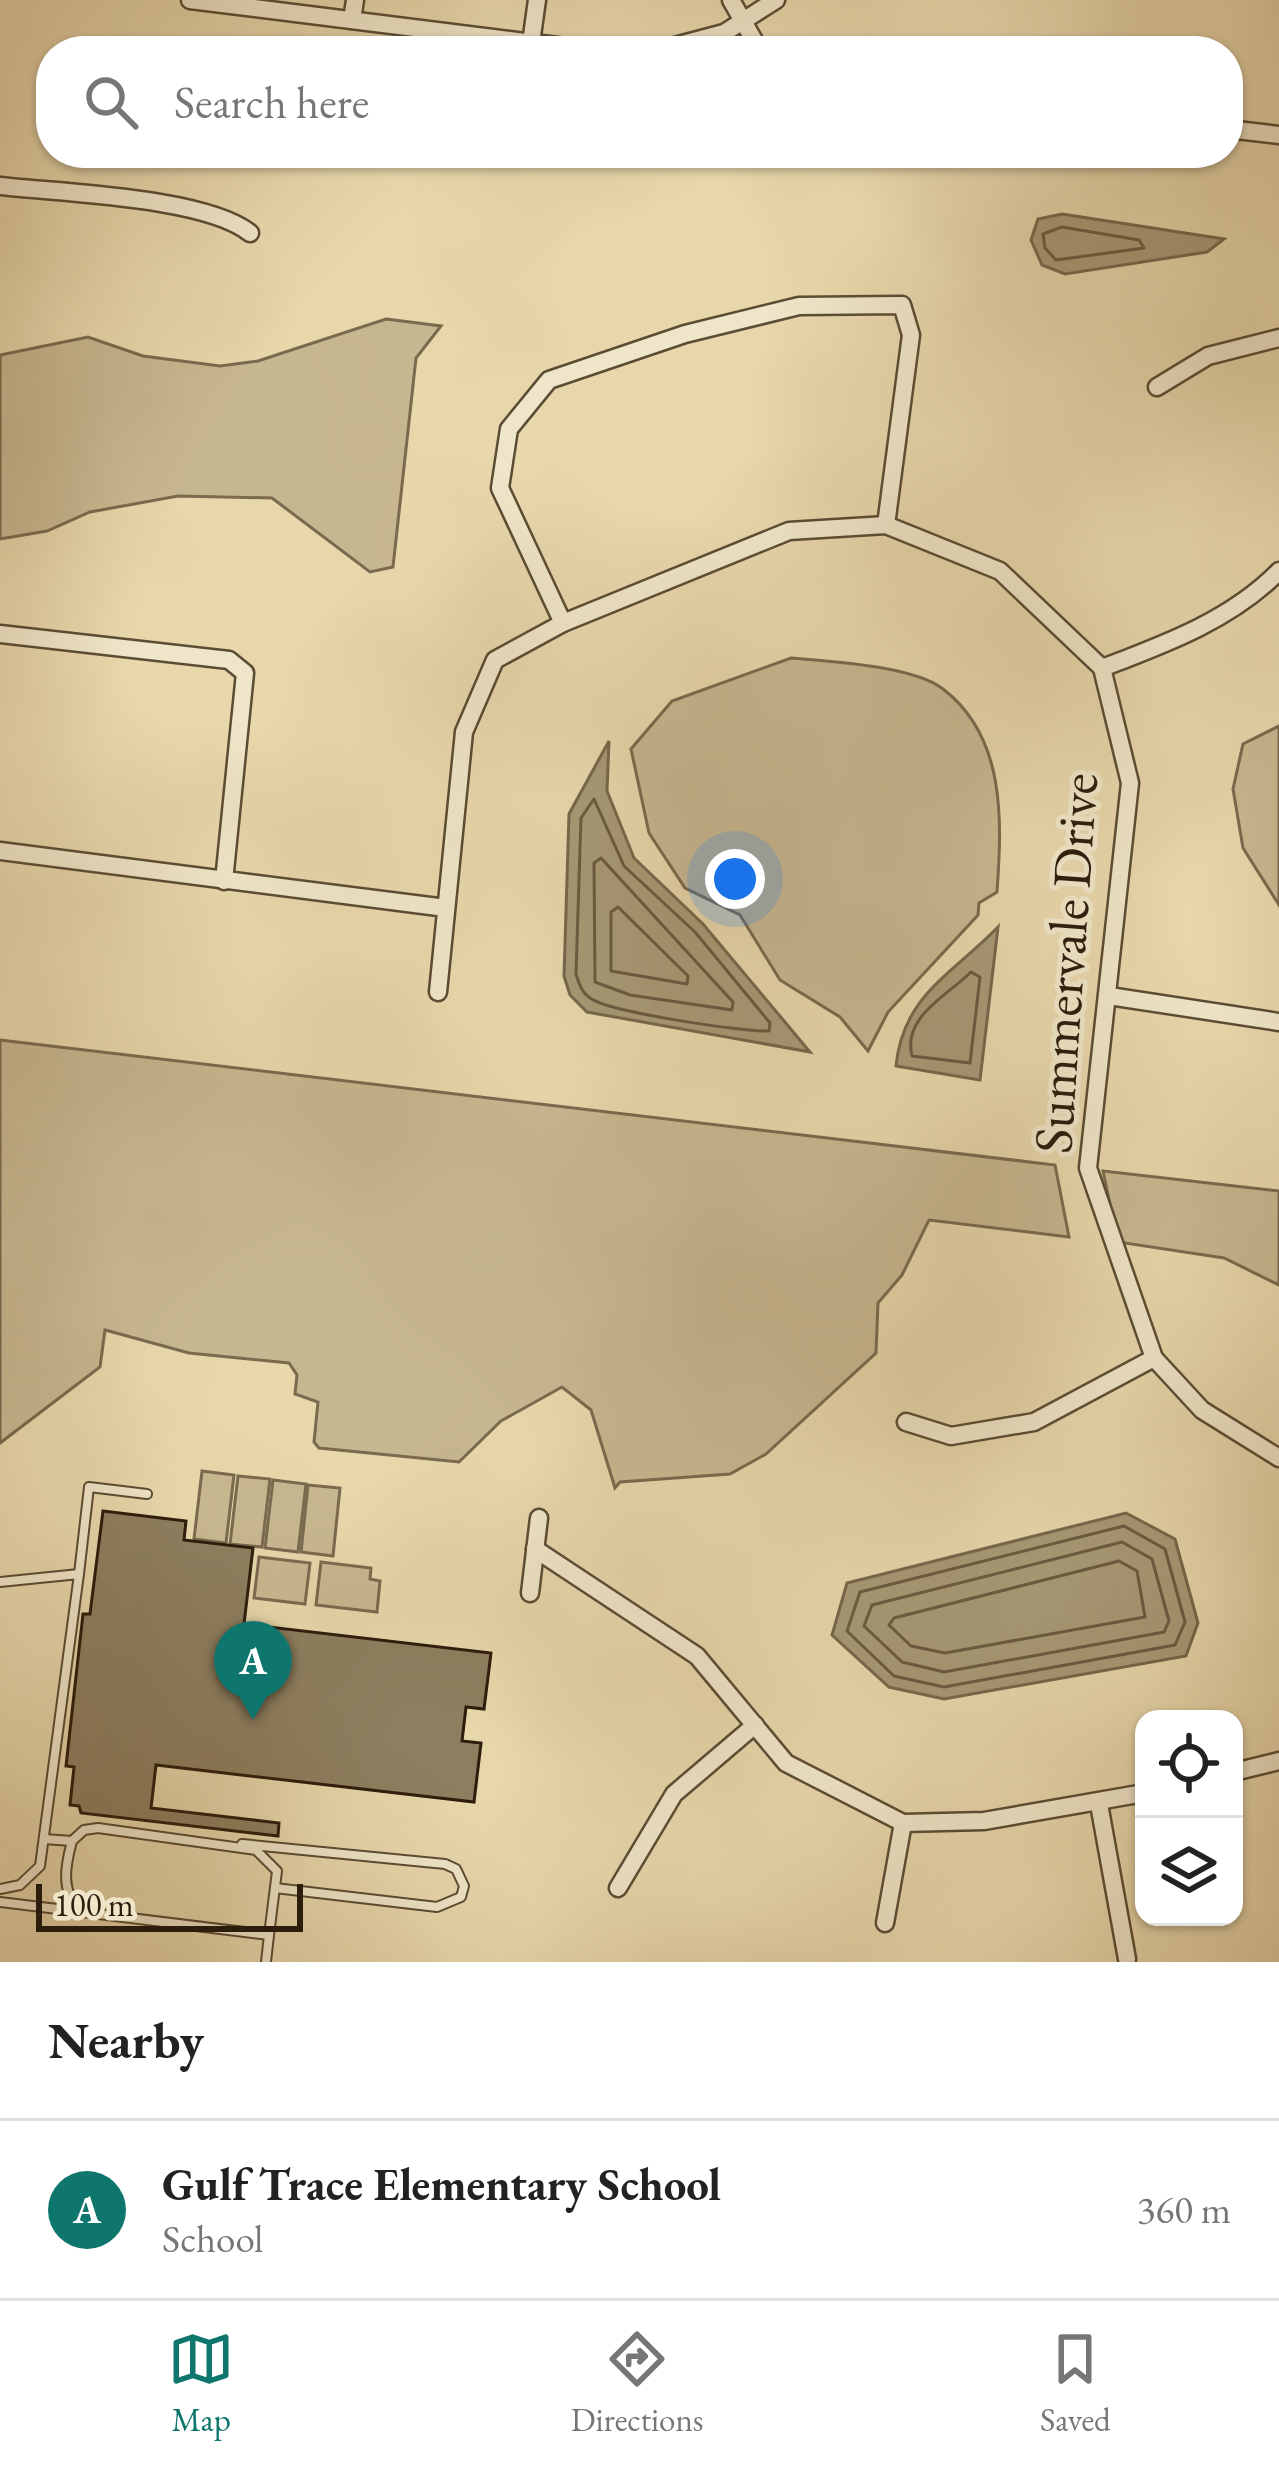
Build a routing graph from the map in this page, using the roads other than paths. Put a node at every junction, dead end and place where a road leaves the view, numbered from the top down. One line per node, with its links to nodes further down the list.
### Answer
1 (190, 0): 6 (street)
2 (355, 0): 6 (street)
3 (537, 0): 9 (street)
4 (730, 0): 7 (street)
5 (776, 0): 7 (street)
6 (352, 20): 8 (street)
7 (743, 24): 10 (street); 11 (street)
8 (477, 36)
9 (532, 36)
10 (714, 36)
11 (751, 36)
12 (1243, 131): 13 (street)
13 (1279, 135)
14 (0, 186): 15 (street)
15 (250, 233)
16 (1279, 338): 17 (street)
17 (1157, 387)
18 (886, 525): 20 (street); 20 (street); 22 (street)
19 (1279, 571): 22 (street)
20 (563, 623): 25 (street)
21 (0, 634): 24 (street)
22 (1102, 668): 27 (street, Summervale Drive)
23 (0, 851): 24 (street)
24 (224, 881): 25 (street)
25 (446, 908): 26 (street)
26 (439, 992)
27 (1109, 996): 28 (street); 29 (street, Summervale Drive)
28 (1279, 1022)
29 (1154, 1358): 30 (street); 31 (street, Summervale Drive)
30 (906, 1421)
31 (1279, 1458)
32 (147, 1494): 35 (lane)
33 (539, 1519): 34 (street)
34 (535, 1550): 37 (street); 38 (street)
35 (79, 1574): 36 (lane); 44 (lane)
36 (0, 1582)
37 (530, 1593)
38 (754, 1725): 43 (street); 48 (street)
39 (1279, 1761): 40 (street)
40 (1243, 1770)
41 (1135, 1795): 42 (street)
42 (1099, 1804): 43 (street); 54 (street)
43 (903, 1822): 52 (street)
44 (44, 1839): 45 (lane); 49 (lane)
45 (72, 1841): 46 (lane); 51 (lane)
46 (232, 1845): 47 (lane); 47 (lane)
47 (275, 1888): 53 (lane)
48 (618, 1888)
49 (0, 1889)
50 (0, 1902): 51 (lane)
51 (84, 1912): 53 (lane)
52 (885, 1923)
53 (269, 1935): 55 (lane)
54 (1127, 1959)
55 (266, 1962)

